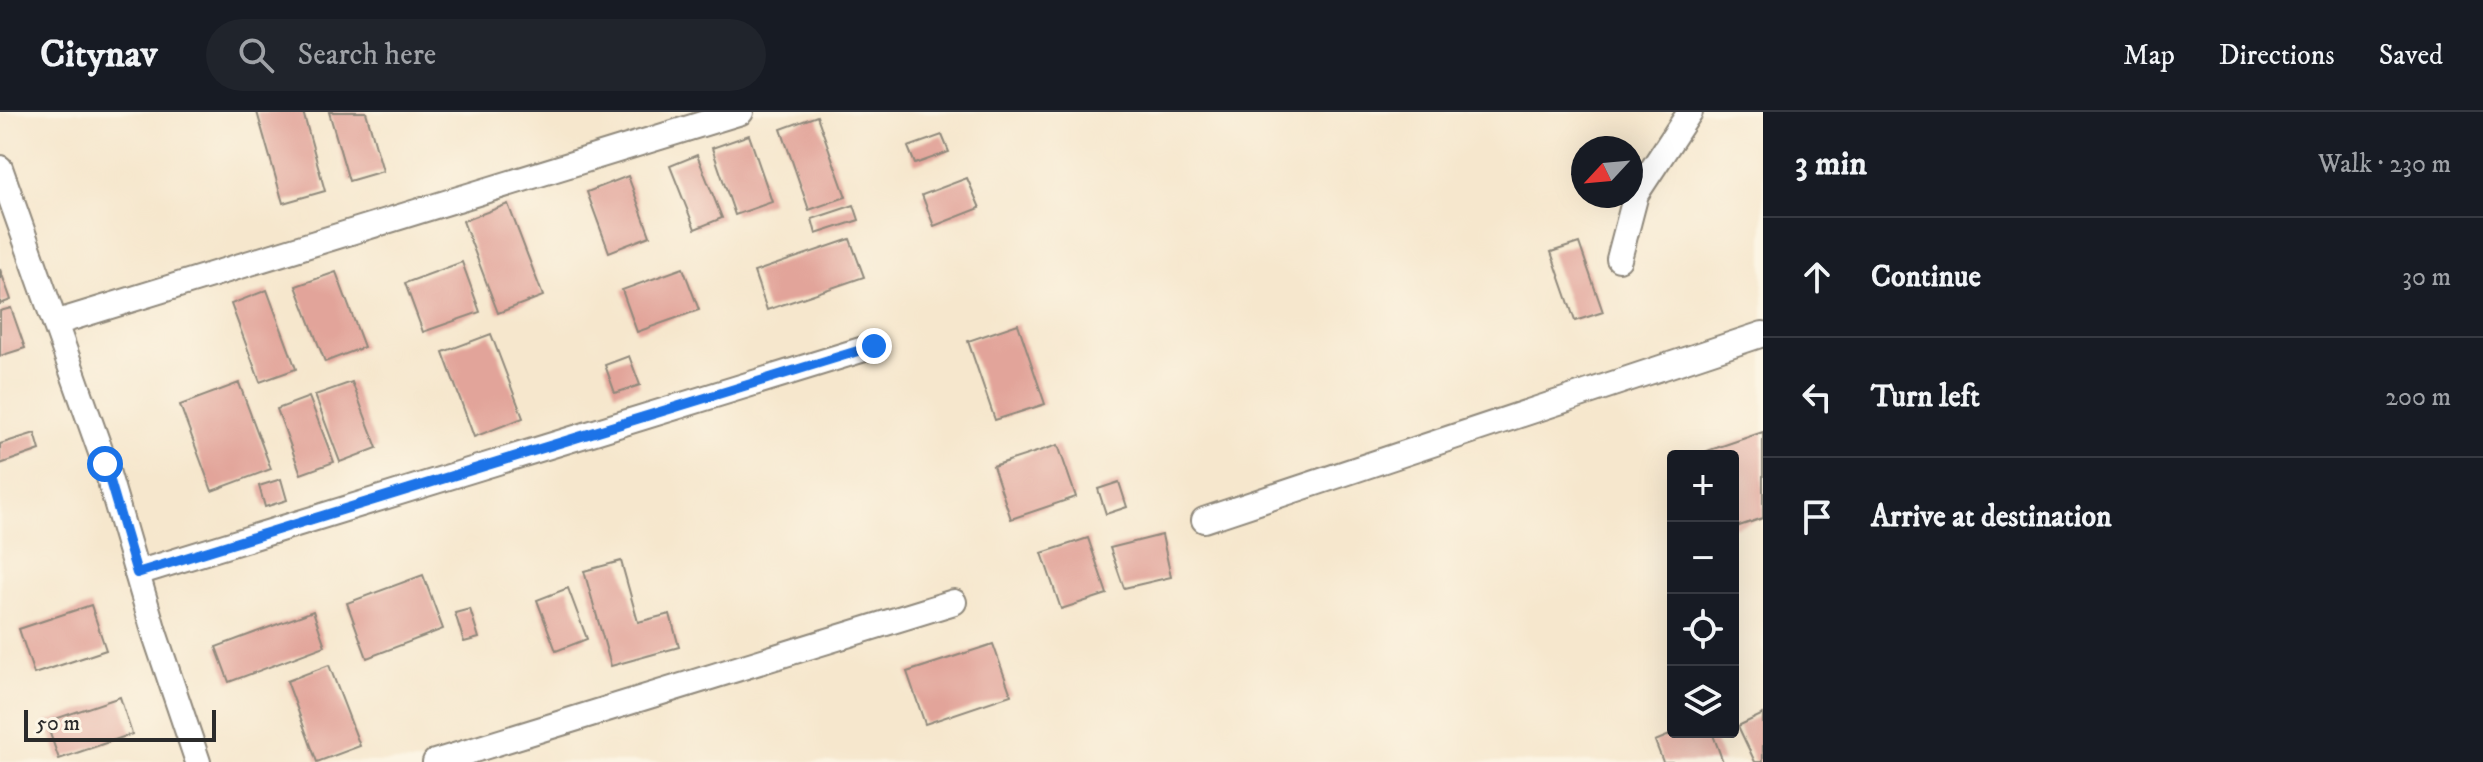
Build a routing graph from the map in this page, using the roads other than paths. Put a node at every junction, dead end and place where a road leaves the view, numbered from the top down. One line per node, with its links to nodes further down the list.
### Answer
1 (741, 112): 5 (street)
2 (1690, 112): 4 (street)
3 (0, 168): 5 (street)
4 (1619, 259)
5 (55, 323): 9 (street)
6 (1763, 334): 8 (street)
7 (874, 346): 9 (street)
8 (1204, 520)
9 (137, 573): 11 (street)
10 (954, 602): 12 (street)
11 (198, 762)
12 (435, 762)

